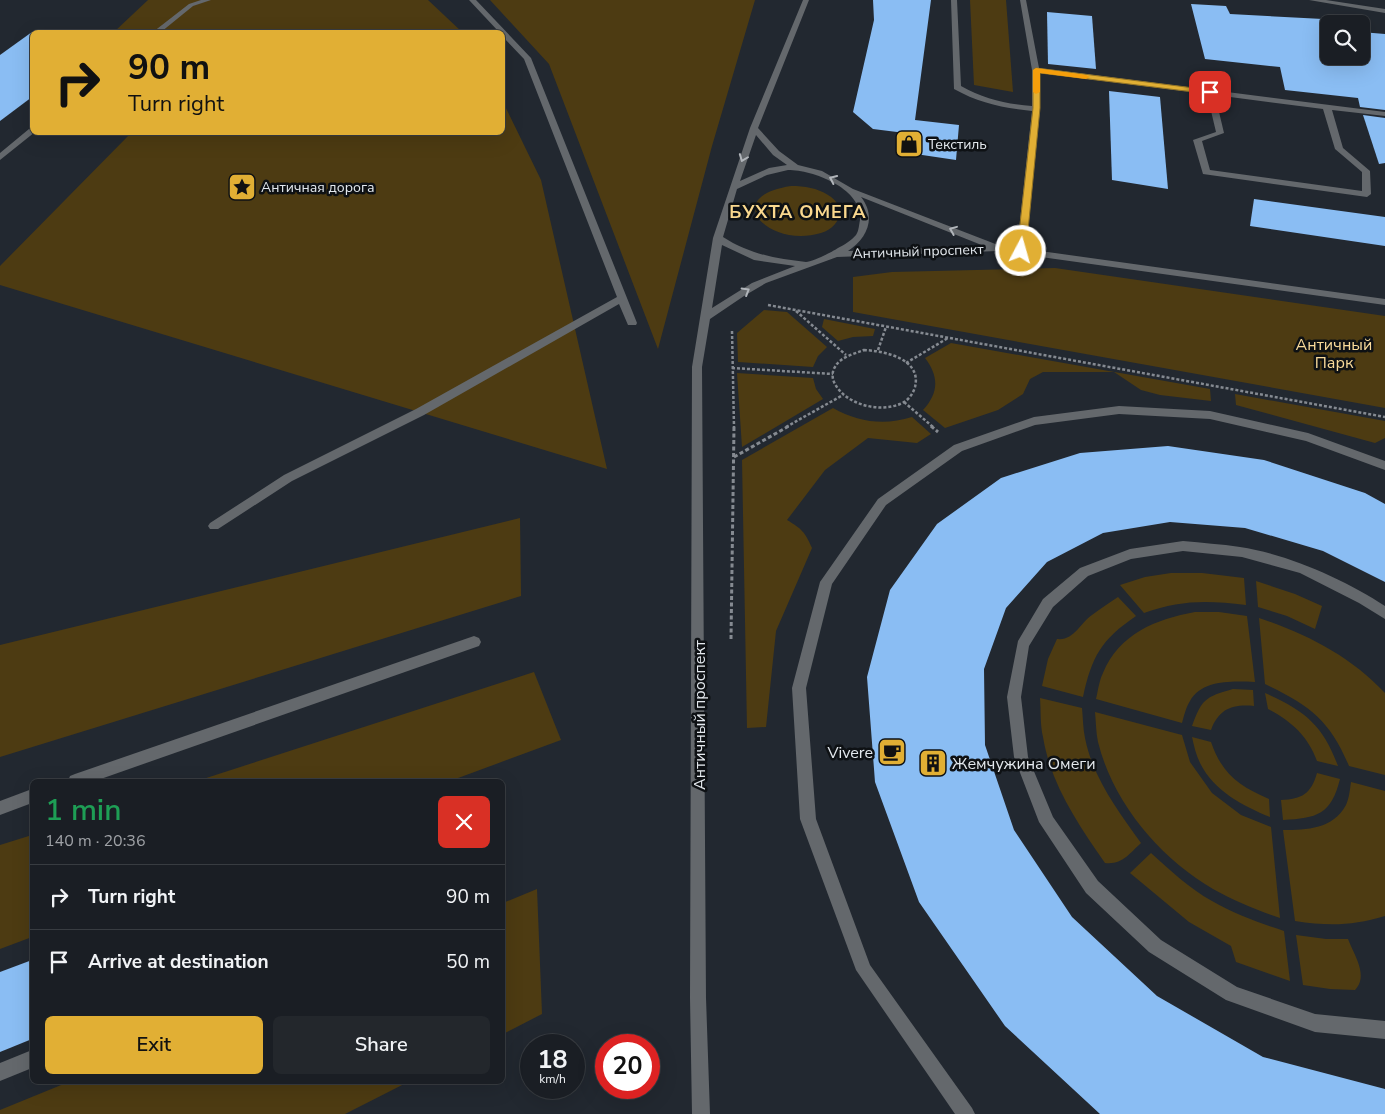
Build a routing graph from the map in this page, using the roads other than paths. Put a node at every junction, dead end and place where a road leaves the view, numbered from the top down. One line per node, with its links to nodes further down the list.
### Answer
1 (208, 0): 8 (street)
2 (472, 0): 9 (street)
3 (806, 0): 16 (street, Античный проспект)
4 (954, 0): 14 (street)
5 (1022, 0): 11 (street)
6 (1312, 0): 7 (street)
7 (1385, 11)
8 (160, 30)
9 (500, 30)
10 (505, 35): 27 (street)
11 (1036, 70): 12 (street); 14 (street)
12 (1210, 92): 13 (street); 13 (street)
13 (1327, 107): 15 (street)
14 (1036, 108): 24 (street)
15 (1385, 114)
16 (754, 128): 19 (street, Античный проспект); 20 (street, Античный проспект, one-way to 20)
17 (30, 133): 18 (street)
18 (0, 157)
19 (796, 167): 20 (street, Античный проспект); 21 (street, Античный проспект, one-way to 19)
20 (733, 188): 22 (street, Античный проспект)
21 (848, 188): 23 (street, Античный проспект, one-way to 21); 25 (street, Античный проспект)
22 (718, 238): 26 (street, Античный проспект); 29 (street, Античный проспект)
23 (998, 248): 24 (street, Античный проспект); 25 (street, Античный проспект)
24 (1021, 251): 28 (street, Античный проспект)
25 (838, 254): 26 (street, Античный проспект)
26 (807, 264): 29 (street, Античный проспект, one-way to 26)
27 (622, 298): 30 (street); 32 (street)
28 (1385, 302)
29 (705, 318): 41 (street, Античный проспект)
30 (632, 323)
31 (1385, 466): 42 (street)
32 (214, 526)
33 (1385, 613): 38 (street)
34 (474, 642): 35 (street)
35 (81, 779)
36 (30, 797): 37 (street)
37 (0, 808)
38 (1385, 1030)
39 (30, 1060): 40 (street)
40 (0, 1072)
41 (701, 1114)
42 (966, 1114)

